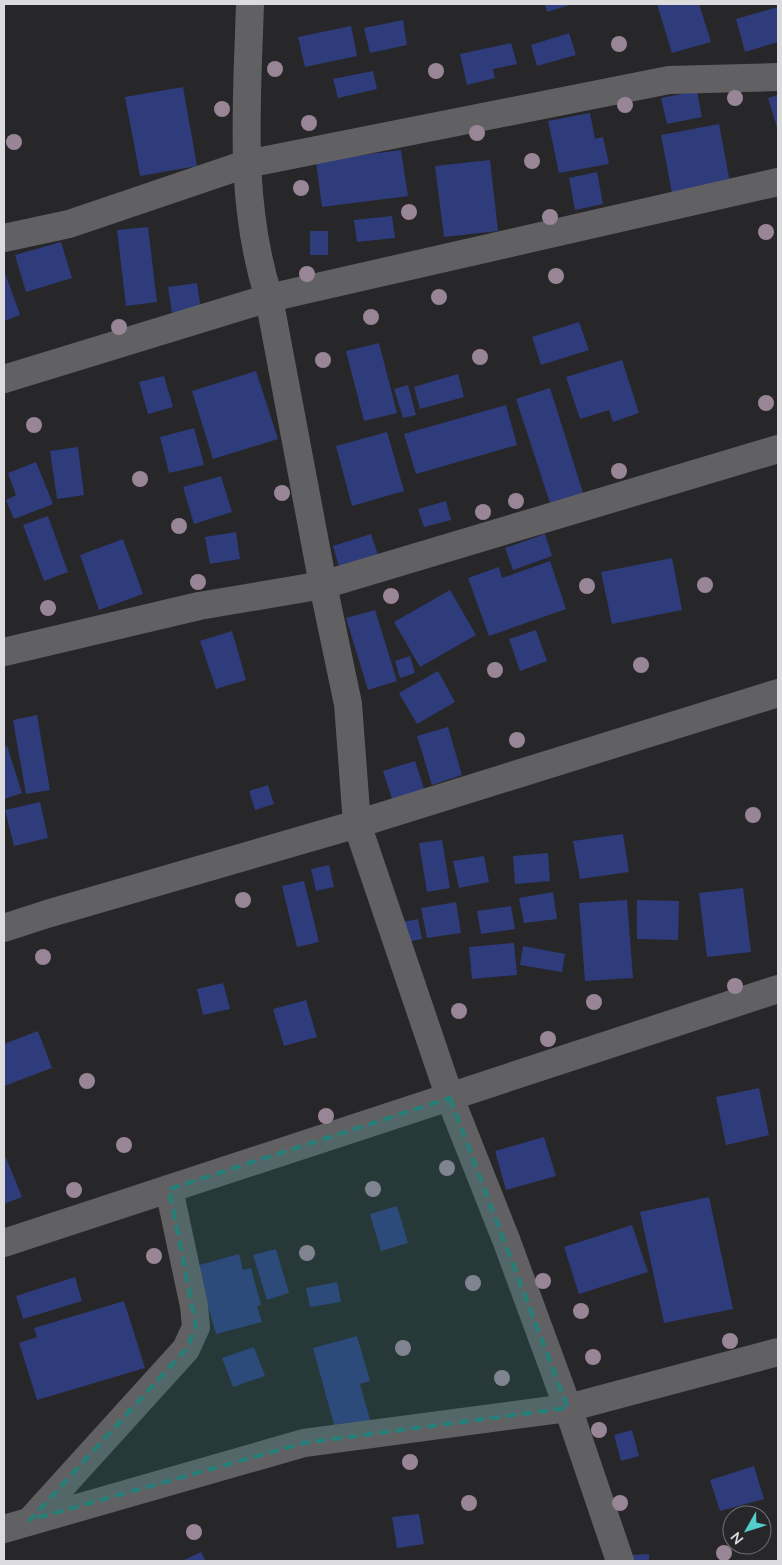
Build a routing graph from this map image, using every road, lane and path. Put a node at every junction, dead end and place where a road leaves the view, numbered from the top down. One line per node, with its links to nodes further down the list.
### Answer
1 (250, 4): 3 (street)
2 (778, 77): 3 (street)
3 (246, 164): 5 (street); 6 (street)
4 (778, 182): 6 (street)
5 (4, 238)
6 (269, 298): 7 (street); 9 (street)
7 (4, 379)
8 (778, 449): 9 (street)
9 (323, 585): 10 (street); 12 (street)
10 (4, 652)
11 (778, 693): 12 (street)
12 (357, 824): 13 (street); 15 (street)
13 (4, 928)
14 (778, 989): 15 (street)
15 (450, 1098): 16 (street); 19 (street)
16 (168, 1189): 17 (street); 20 (street)
17 (4, 1243)
18 (778, 1352): 19 (street)
19 (568, 1408): 20 (street); 23 (street)
20 (30, 1520): 21 (street); 22 (street)
21 (4, 1529)
22 (4, 1546)
23 (620, 1561)

